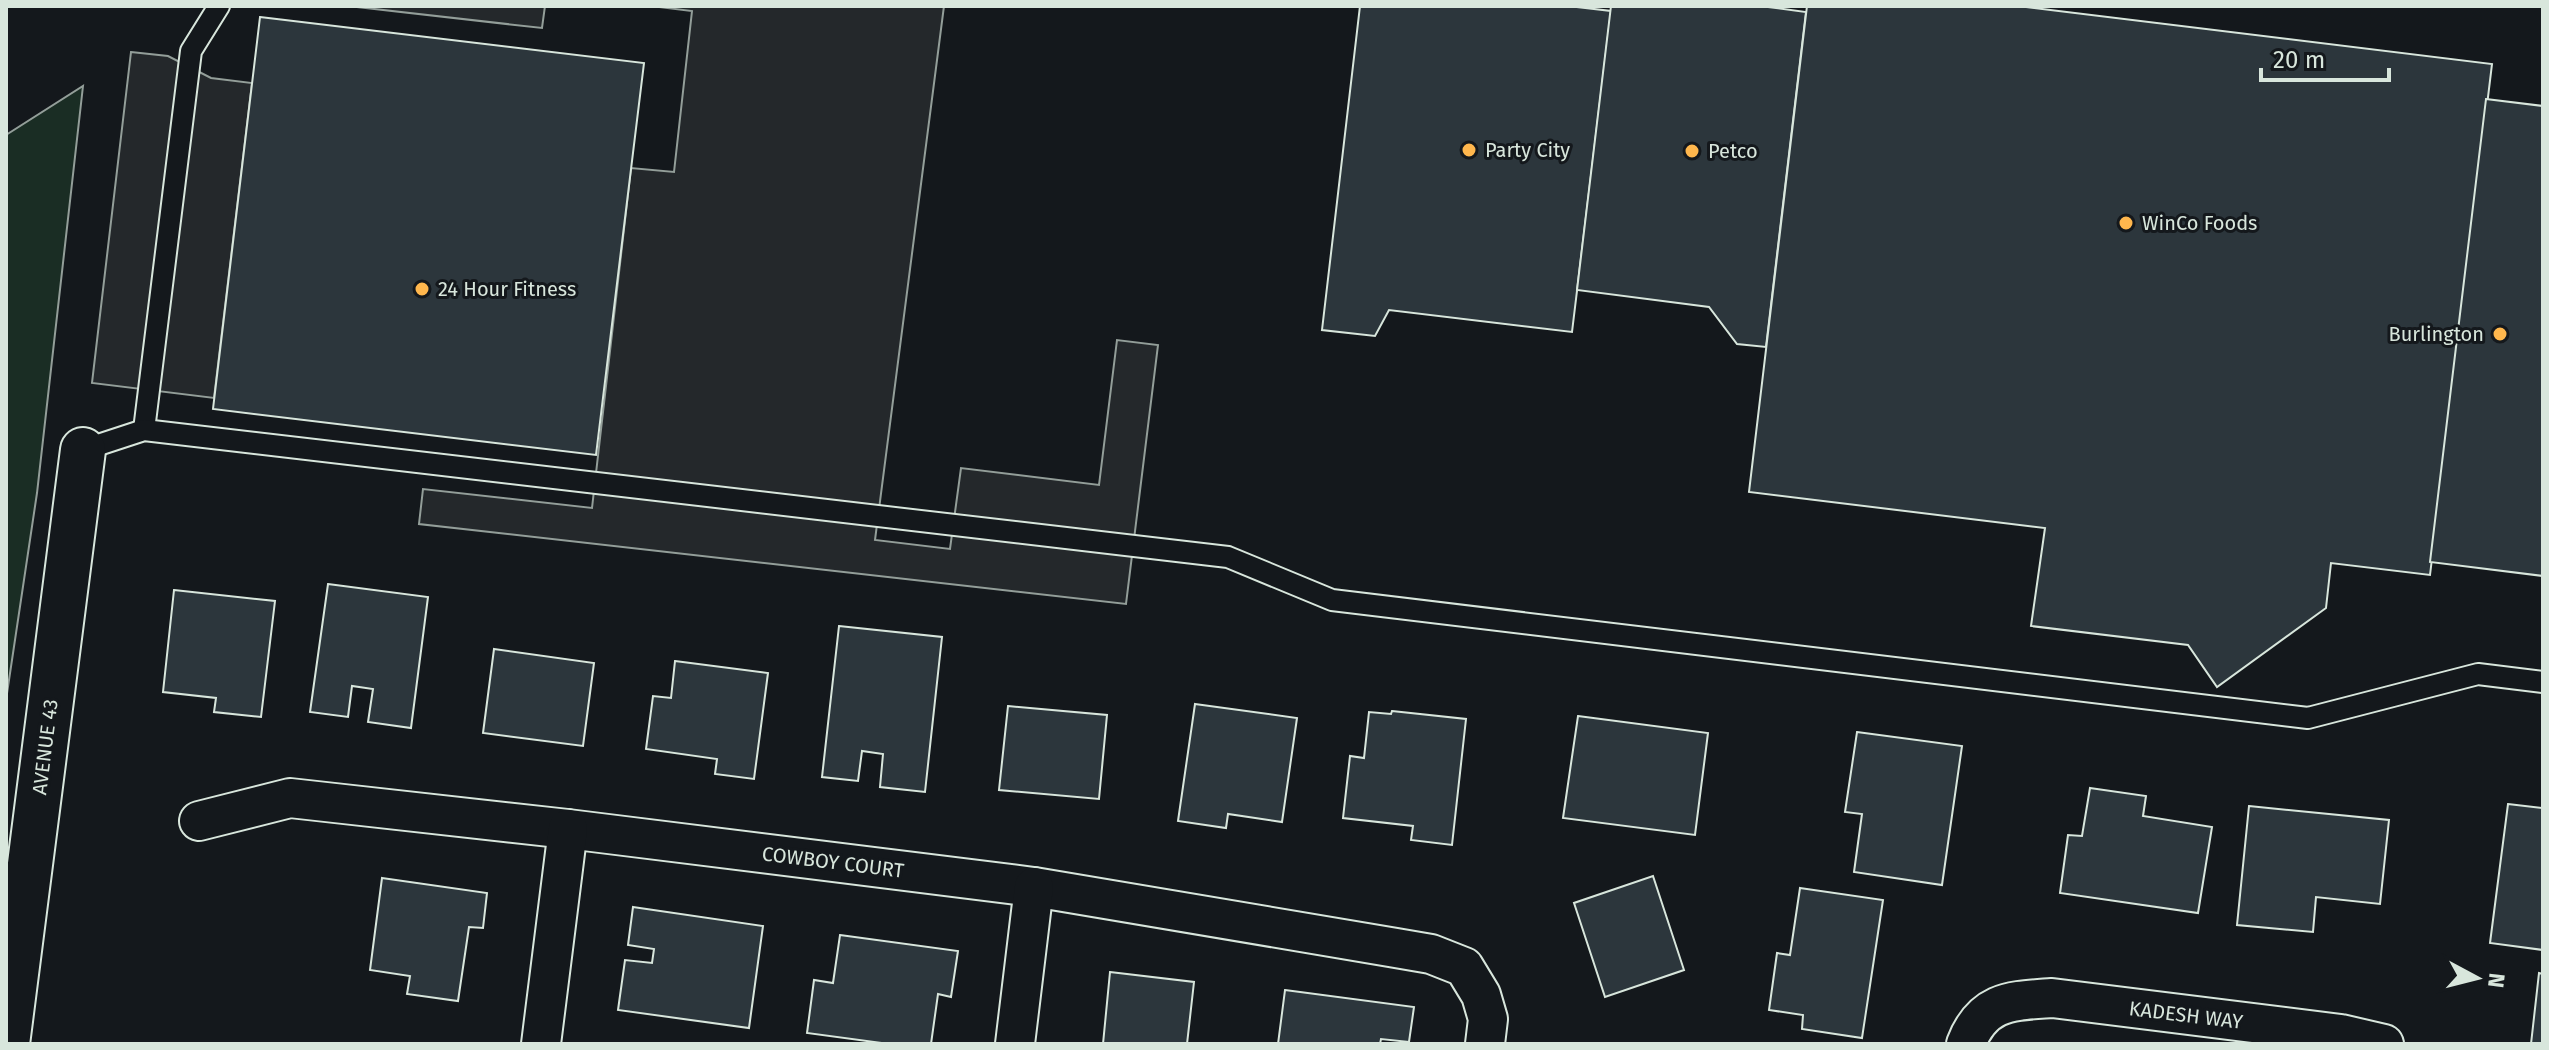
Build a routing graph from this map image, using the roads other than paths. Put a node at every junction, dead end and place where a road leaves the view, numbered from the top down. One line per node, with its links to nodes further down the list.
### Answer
1 (219, 6): 2 (lane)
2 (144, 430): 3 (lane); 4 (lane)
3 (83, 450): 8 (street, AVENUE 43)
4 (2543, 682)
5 (199, 821): 6 (street, COWBOY COURT)
6 (568, 829): 7 (street, COWBOY COURT); 9 (street)
7 (1034, 887): 10 (street); 11 (street, COWBOY COURT)
8 (7, 1044)
9 (541, 1044)
10 (1015, 1044)
11 (1485, 1044)
12 (1966, 1044): 13 (street, KADESH WAY)
13 (2384, 1044)

